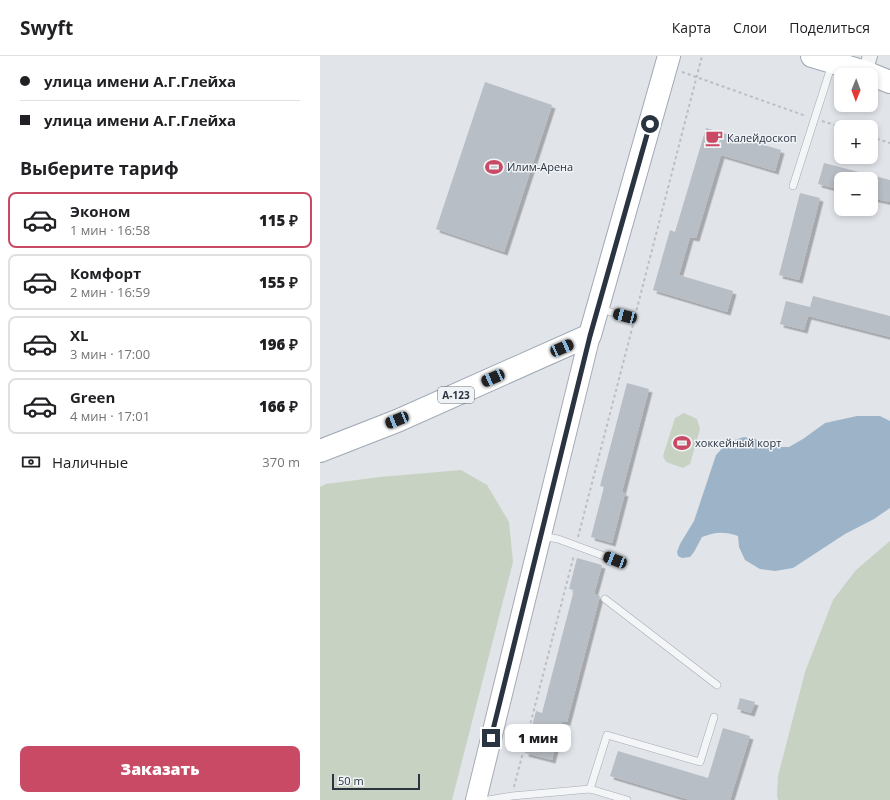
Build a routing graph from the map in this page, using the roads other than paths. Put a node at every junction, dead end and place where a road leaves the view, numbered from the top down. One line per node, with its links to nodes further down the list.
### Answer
1 (812, 56): 3 (main road)
2 (668, 61): 7 (main road)
3 (832, 63): 4 (main road); 6 (lane)
4 (868, 64): 5 (main road)
5 (890, 82)
6 (793, 186)
7 (597, 309): 8 (lane); 9 (main road)
8 (625, 316)
9 (590, 336): 10 (main road, А-123); 11 (street)
10 (320, 451)
11 (540, 536): 12 (lane); 17 (street)
12 (615, 560)
13 (605, 599): 14 (lane)
14 (717, 685)
15 (714, 717): 16 (lane)
16 (590, 789): 18 (lane); 19 (lane)
17 (476, 800)
18 (488, 800)
19 (627, 800)

